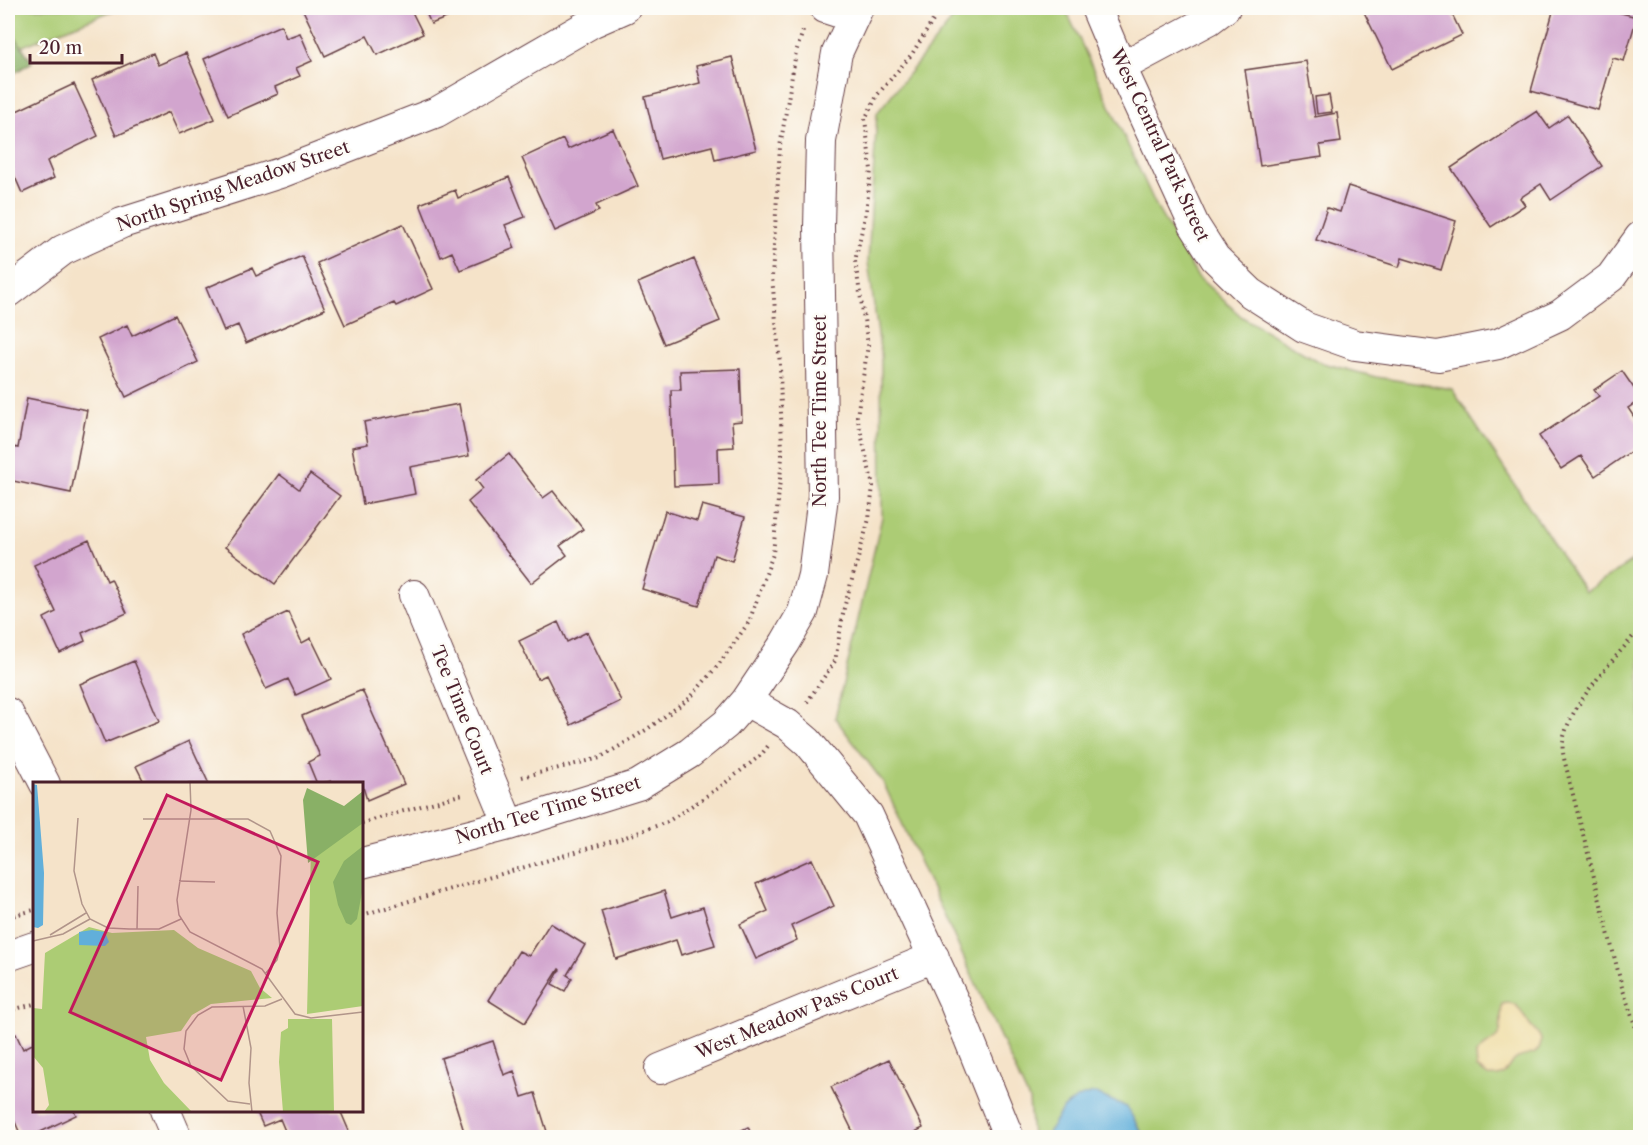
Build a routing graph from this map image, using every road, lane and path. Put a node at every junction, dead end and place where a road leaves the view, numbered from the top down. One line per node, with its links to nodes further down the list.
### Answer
1 (625, 8): 9 (street, North Spring Meadow Street)
2 (941, 8): 14 (path)
3 (1096, 8): 7 (street, West Central Park Street)
4 (1225, 8): 7 (street)
5 (855, 12): 6 (street); 12 (street, North Tee Time Street)
6 (816, 13): 16 (path)
7 (1121, 67): 8 (street, West Central Park Street)
8 (1641, 237)
9 (8, 292)
10 (414, 595): 16 (street, Tee Time Court)
11 (1641, 628): 28 (path)
12 (746, 701): 14 (street); 18 (street, North Tee Time Street)
13 (8, 713): 15 (street)
14 (787, 724): 21 (path); 25 (street)
15 (44, 782)
16 (492, 786): 17 (path); 18 (street, Tee Time Court)
17 (363, 823)
18 (509, 825): 19 (street, North Tee Time Street)
19 (363, 863)
20 (33, 910): 22 (path)
21 (363, 915)
22 (8, 917)
23 (33, 947): 24 (street)
24 (8, 956)
25 (933, 957): 29 (street, West Meadow Pass Court); 32 (street)
26 (33, 1004): 27 (path)
27 (8, 1011)
28 (1641, 1040)
29 (660, 1069)
30 (166, 1112): 31 (street)
31 (177, 1137)
32 (1009, 1137)

